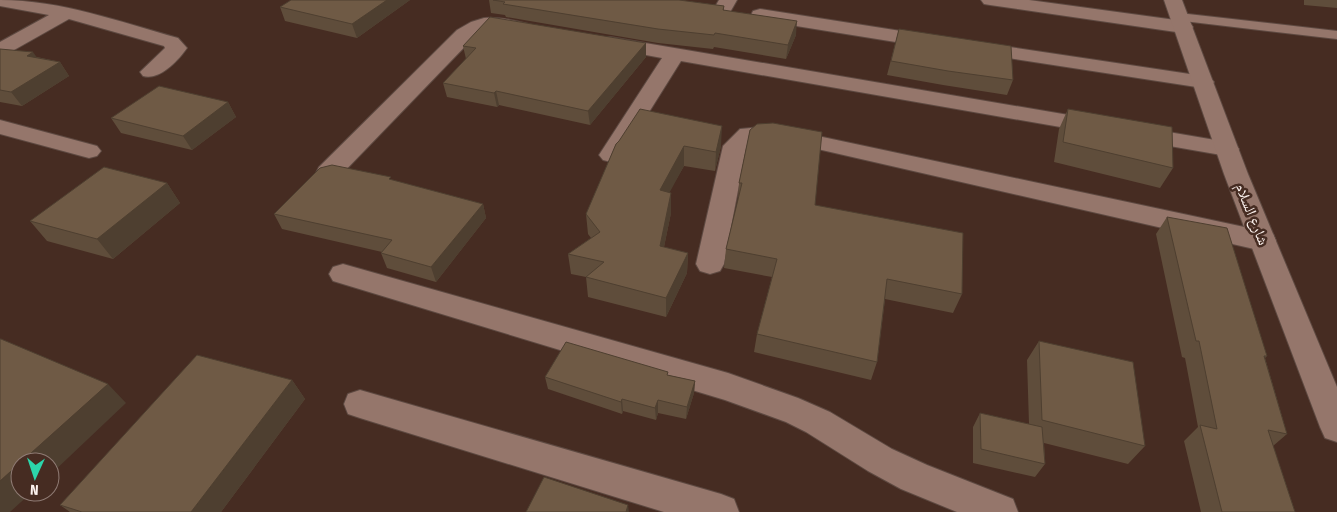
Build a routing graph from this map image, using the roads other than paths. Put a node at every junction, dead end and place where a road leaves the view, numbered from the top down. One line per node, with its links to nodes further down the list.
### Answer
1 (990, 0): 5 (street)
2 (0, 1): 4 (street)
3 (718, 6): 12 (street)
4 (67, 13): 9 (street); 11 (street)
5 (1178, 15): 7 (lane); 12 (street, شارع السلام)
6 (540, 31): 17 (street)
7 (1337, 34)
8 (588, 40): 10 (street)
9 (0, 50)
10 (674, 54): 14 (street); 16 (street)
11 (150, 72)
12 (1203, 82): 14 (street, شارع السلام)
13 (0, 127): 15 (street)
14 (1227, 149): 18 (street, شارع السلام)
15 (89, 151)
16 (611, 155)
17 (328, 173)
18 (1263, 241): 19 (street); 22 (street, شارع السلام)
19 (710, 264)
20 (343, 274): 24 (street)
21 (360, 404): 23 (street)
22 (1337, 427)
23 (721, 512)
24 (1000, 512)

